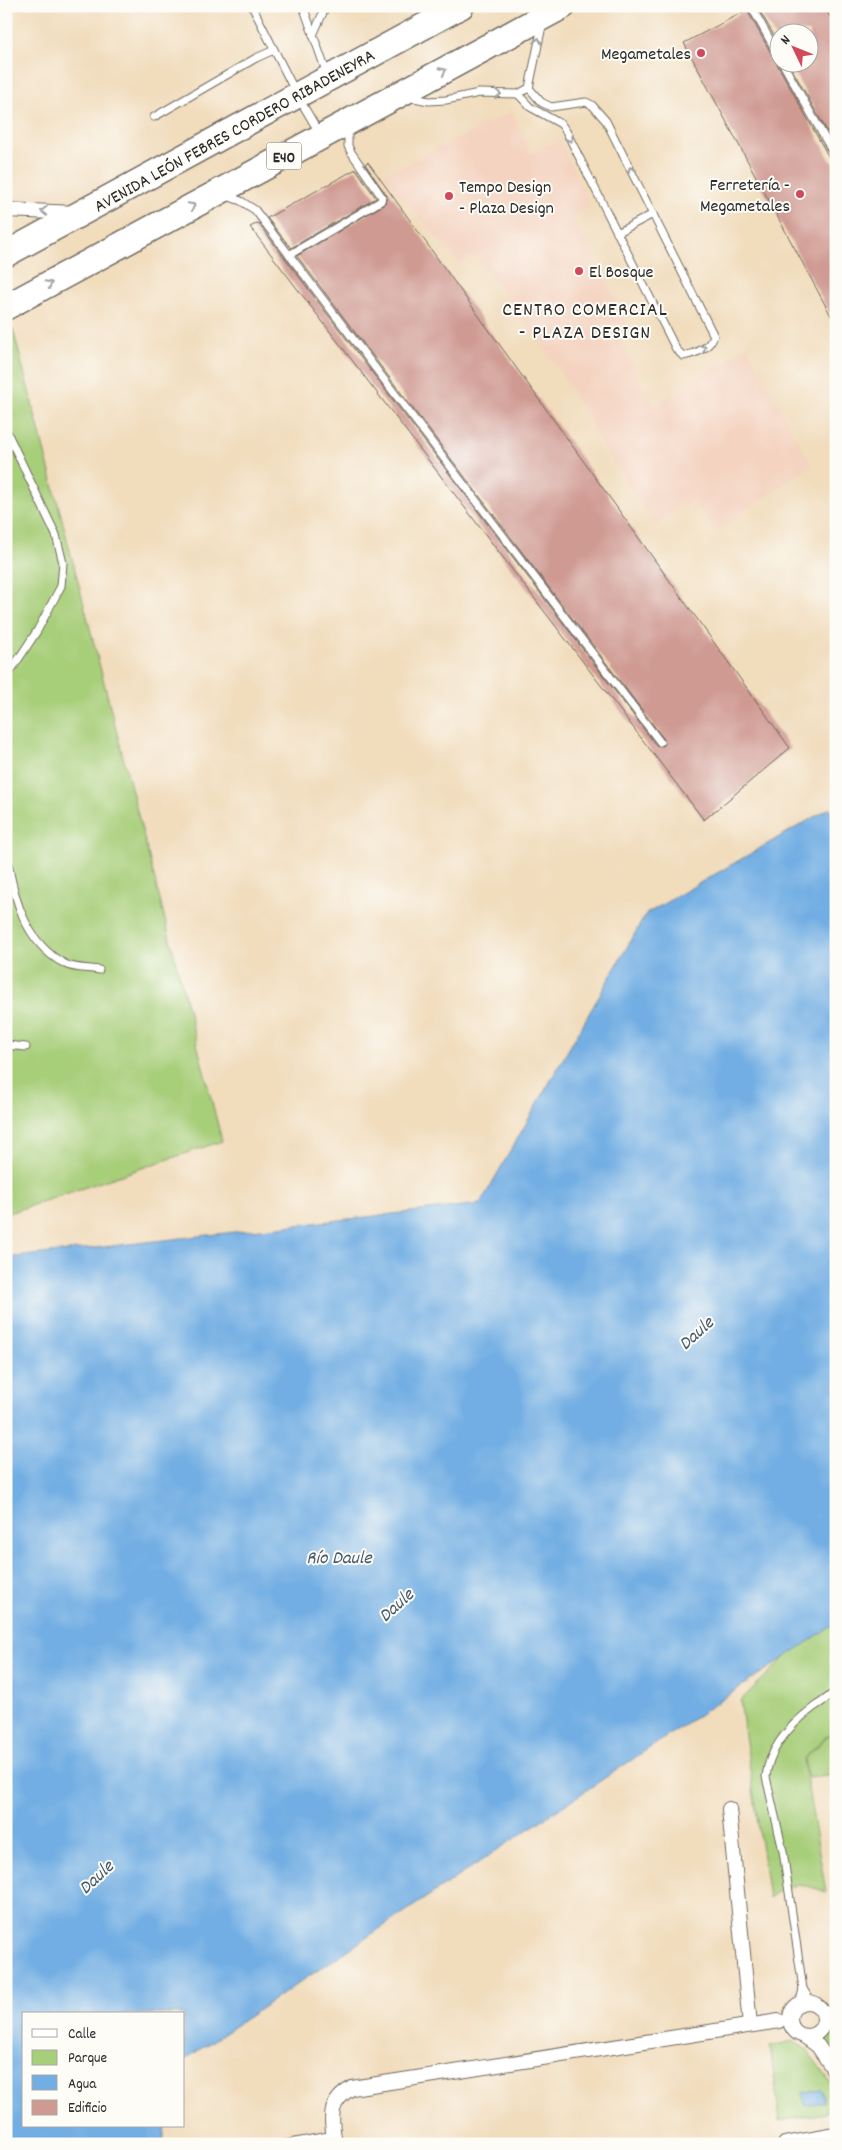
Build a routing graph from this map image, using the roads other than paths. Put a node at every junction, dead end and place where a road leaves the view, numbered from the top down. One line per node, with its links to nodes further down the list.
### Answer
1 (252, 6): 9 (lane)
2 (303, 6): 7 (lane)
3 (326, 6): 7 (lane)
4 (461, 6): 11 (highway, AVENIDA LEÓN FEBRES CORDERO RIBADENEYRA)
5 (751, 6): 8 (lane)
6 (553, 11): 12 (lane, one-way to 6); 15 (highway, E40, one-way to 6)
7 (313, 35): 11 (lane)
8 (770, 40)
9 (274, 50): 14 (lane); 17 (lane)
10 (788, 72): 21 (lane)
11 (328, 78): 14 (highway, AVENIDA LEÓN FEBRES CORDERO RIBADENEYRA)
12 (529, 88): 13 (lane); 16 (lane)
13 (518, 94): 15 (lane, one-way to 13); 18 (lane)
14 (297, 95): 20 (lane); 24 (highway, AVENIDA LEÓN FEBRES CORDERO RIBADENEYRA)
15 (399, 95): 19 (highway, E40)
16 (557, 107): 18 (lane); 25 (lane, one-way to 16)
17 (154, 117)
18 (552, 118): 26 (lane, one-way to 26)
19 (349, 121): 20 (highway, E40); 28 (lane)
20 (322, 136): 22 (highway, E40)
21 (836, 158)
22 (217, 193): 28 (lane); 29 (highway, E40, one-way to 22)
23 (6, 210): 24 (street, one-way to 23)
24 (82, 213): 27 (highway, AVENIDA LEÓN FEBRES CORDERO RIBADENEYRA)
25 (653, 214): 26 (lane); 26 (lane, one-way to 25)
26 (617, 233)
27 (6, 254)
28 (289, 255): 32 (lane)
29 (6, 307)
30 (6, 430): 31 (lane)
31 (6, 678)
32 (660, 742)
33 (6, 853): 34 (lane)
34 (99, 970)
35 (6, 1045): 36 (lane)
36 (26, 1046)
37 (836, 1690): 39 (lane)
38 (730, 1809): 44 (street)
39 (802, 1989): 40 (lane); 41 (lane)
40 (816, 2006): 41 (street); 42 (street); 46 (street)
41 (794, 2009): 43 (street); 45 (street)
42 (836, 2016): 46 (street)
43 (779, 2020): 44 (street); 45 (street)
44 (750, 2025): 50 (street)
45 (792, 2027): 47 (street)
46 (822, 2029): 47 (street)
47 (804, 2036): 48 (street)
48 (836, 2072)
49 (836, 2135): 52 (street)
50 (334, 2140): 51 (lane)
51 (285, 2144)
52 (786, 2144)

